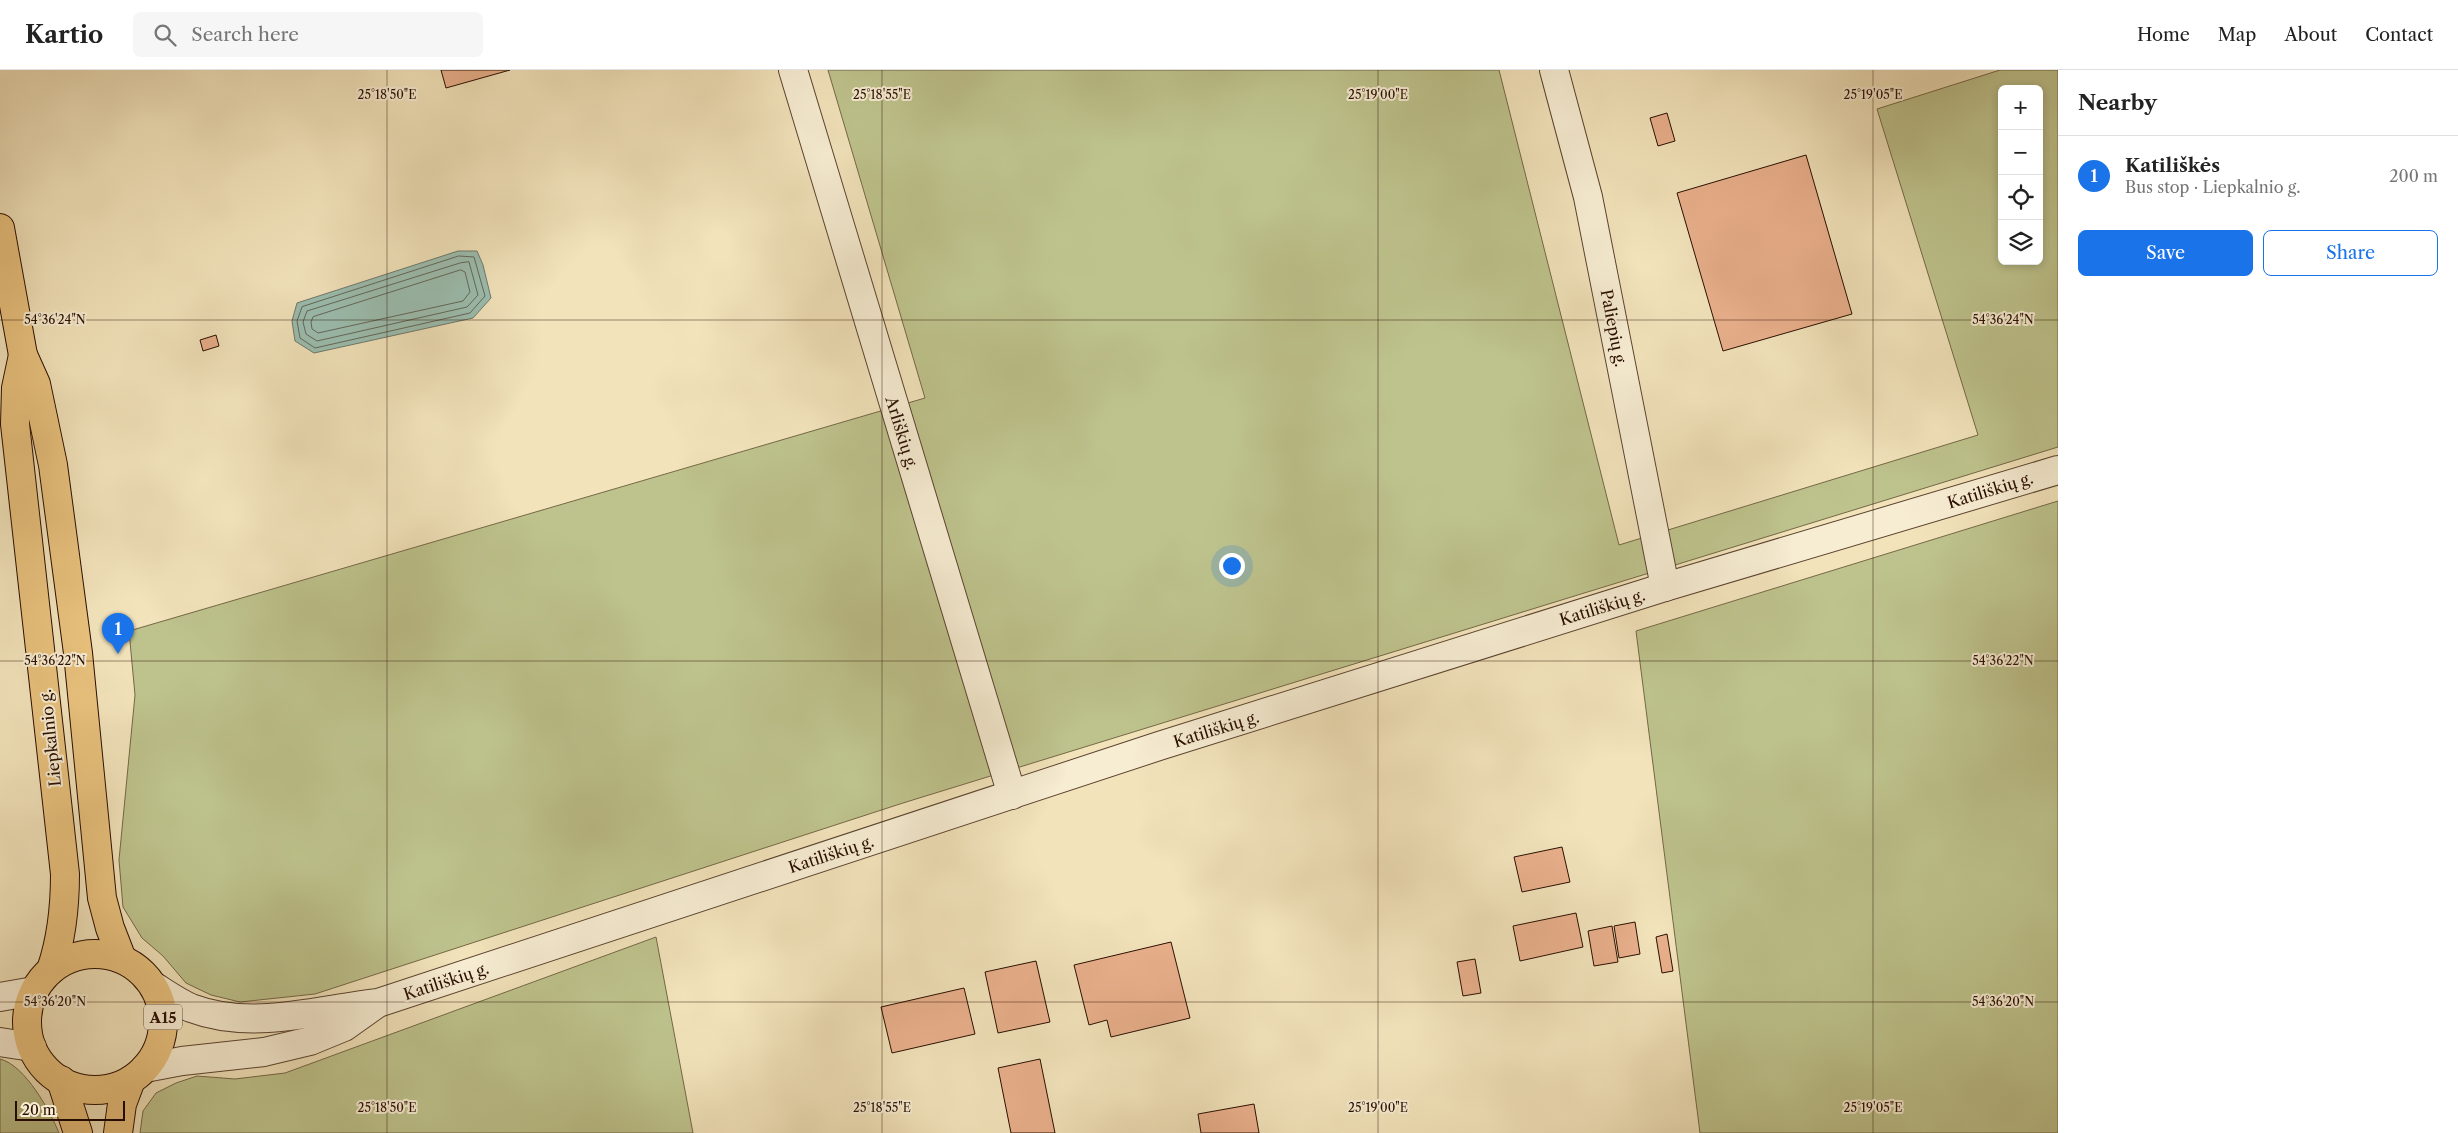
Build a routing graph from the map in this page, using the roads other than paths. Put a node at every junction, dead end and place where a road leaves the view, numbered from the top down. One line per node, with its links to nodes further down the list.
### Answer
1 (793, 70): 7 (street, Arliškių g.)
2 (1554, 70): 6 (street, Paliepių g.)
3 (0, 228): 4 (highway, Liepkalnio g. / A15)
4 (23, 355): 8 (highway, Liepkalnio g. / A15); 9 (highway, Liepkalnio g. / A15)
5 (2058, 470): 6 (street, Katiliškių g.)
6 (1666, 587): 7 (street, Katiliškių g.)
7 (1012, 795): 13 (street, Katiliškių g.)
8 (122, 959): 9 (highway, Liepkalnio g. / A15); 10 (highway, Liepkalnio g. / A15)
9 (50, 970): 11 (highway, Liepkalnio g. / A15)
10 (155, 987): 13 (street, Katiliškių g.); 16 (highway, Liepkalnio g. / A15)
11 (34, 991): 12 (street); 15 (highway, Liepkalnio g. / A15)
12 (0, 996)
13 (378, 1003): 16 (street, Katiliškių g.)
14 (0, 1042): 15 (street)
15 (32, 1047): 17 (highway, Liepkalnio g. / A15)
16 (138, 1074): 17 (highway, Liepkalnio g. / A15); 19 (highway, Liepkalnio g. / A15)
17 (60, 1080): 18 (highway, Liepkalnio g. / A15)
18 (78, 1133)
19 (118, 1133)

